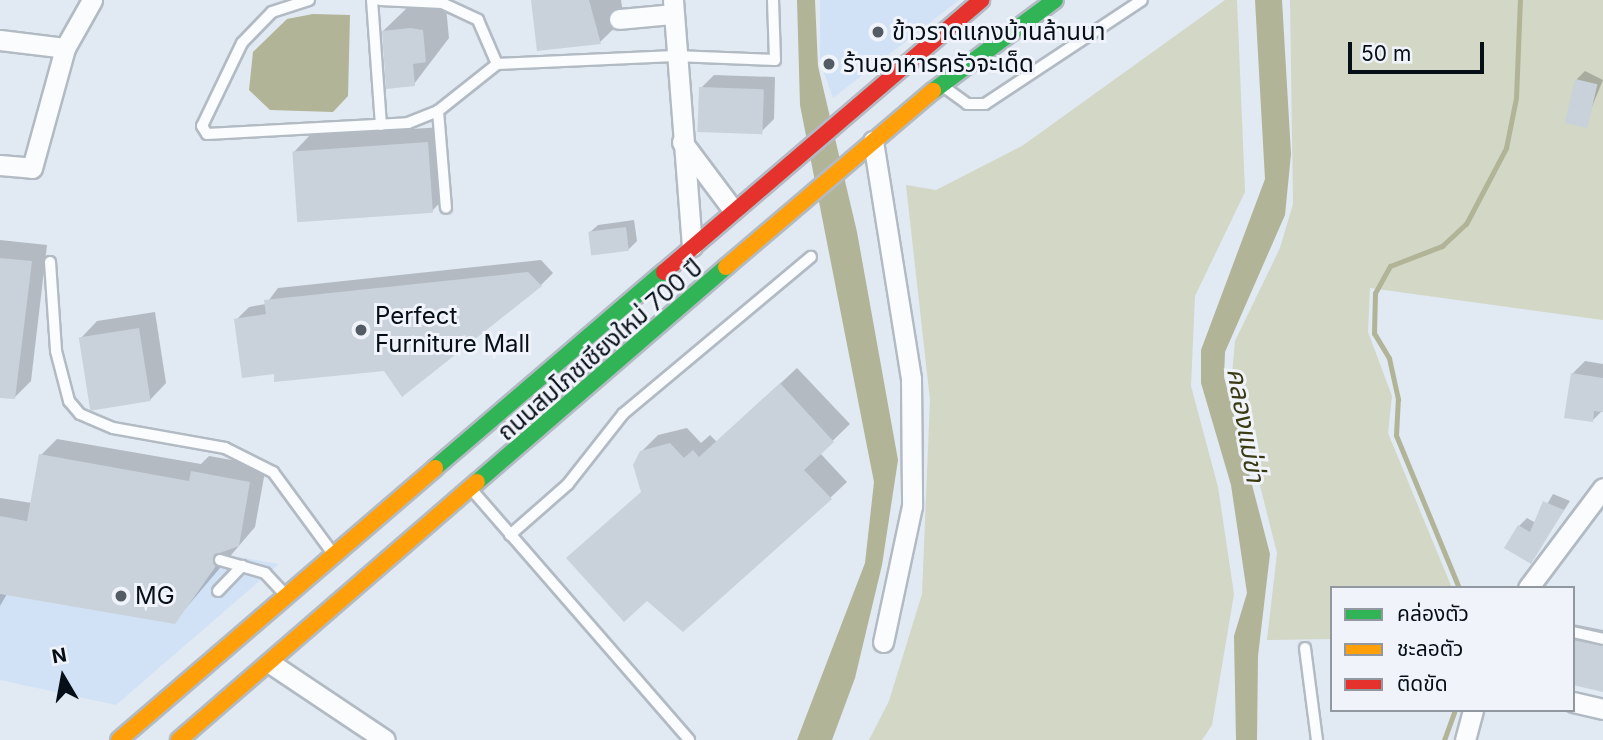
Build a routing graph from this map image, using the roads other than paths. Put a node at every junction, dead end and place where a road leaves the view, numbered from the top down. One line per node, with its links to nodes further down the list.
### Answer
1 (92, 0): 12 (street)
2 (309, 0): 17 (lane)
3 (372, 0): 17 (lane)
4 (380, 0): 14 (lane)
5 (772, 0): 13 (lane)
6 (981, 0): 22 (main road, ถนนสมโภชเชียงใหม่ 700 ปี)
7 (1055, 0): 15 (main road, ถนนสมโภชเชียงใหม่ 700 ปี)
8 (1142, 0): 15 (lane)
9 (673, 7): 10 (street); 13 (street)
10 (619, 19)
11 (0, 40): 12 (street)
12 (65, 48): 20 (street)
13 (675, 55): 14 (lane); 18 (street)
14 (497, 64): 16 (lane)
15 (941, 84): 19 (main road, ถนนสมโภชเชียงใหม่ 700 ปี)
16 (438, 111): 17 (lane); 21 (lane)
17 (381, 125)
18 (681, 141): 22 (street); 23 (street)
19 (873, 141): 27 (main road, ถนนสมโภชเชียงใหม่ 700 ปี); 37 (street)
20 (0, 165)
21 (446, 208)
22 (733, 210): 23 (main road, ถนนสมโภชเชียงใหม่ 700 ปี)
23 (692, 246): 29 (main road, ถนนสมโภชเชียงใหม่ 700 ปี)
24 (811, 257): 28 (lane)
25 (50, 262): 29 (lane)
26 (1603, 488): 32 (street)
27 (472, 490): 28 (lane); 39 (main road, ถนนสมโภชเชียงใหม่ 700 ปี)
28 (510, 535): 46 (lane)
29 (333, 555): 34 (main road, ถนนสมโภชเชียงใหม่ 700 ปี)
30 (220, 560): 31 (lane)
31 (242, 566): 33 (lane); 34 (lane)
32 (1530, 586)
33 (218, 591)
34 (286, 596): 44 (main road, ถนนสมโภชเชียงใหม่ 700 ปี)
35 (1575, 632): 36 (lane)
36 (1603, 639)
37 (883, 642)
38 (1306, 648): 47 (lane)
39 (270, 663): 43 (main road, ถนนสมโภชเชียงใหม่ 700 ปี); 45 (street)
40 (1575, 702): 41 (street)
41 (1603, 709)
42 (1472, 712): 48 (street)
43 (189, 737)
44 (119, 740)
45 (385, 740)
46 (689, 740)
47 (1317, 740)
48 (1465, 740)

